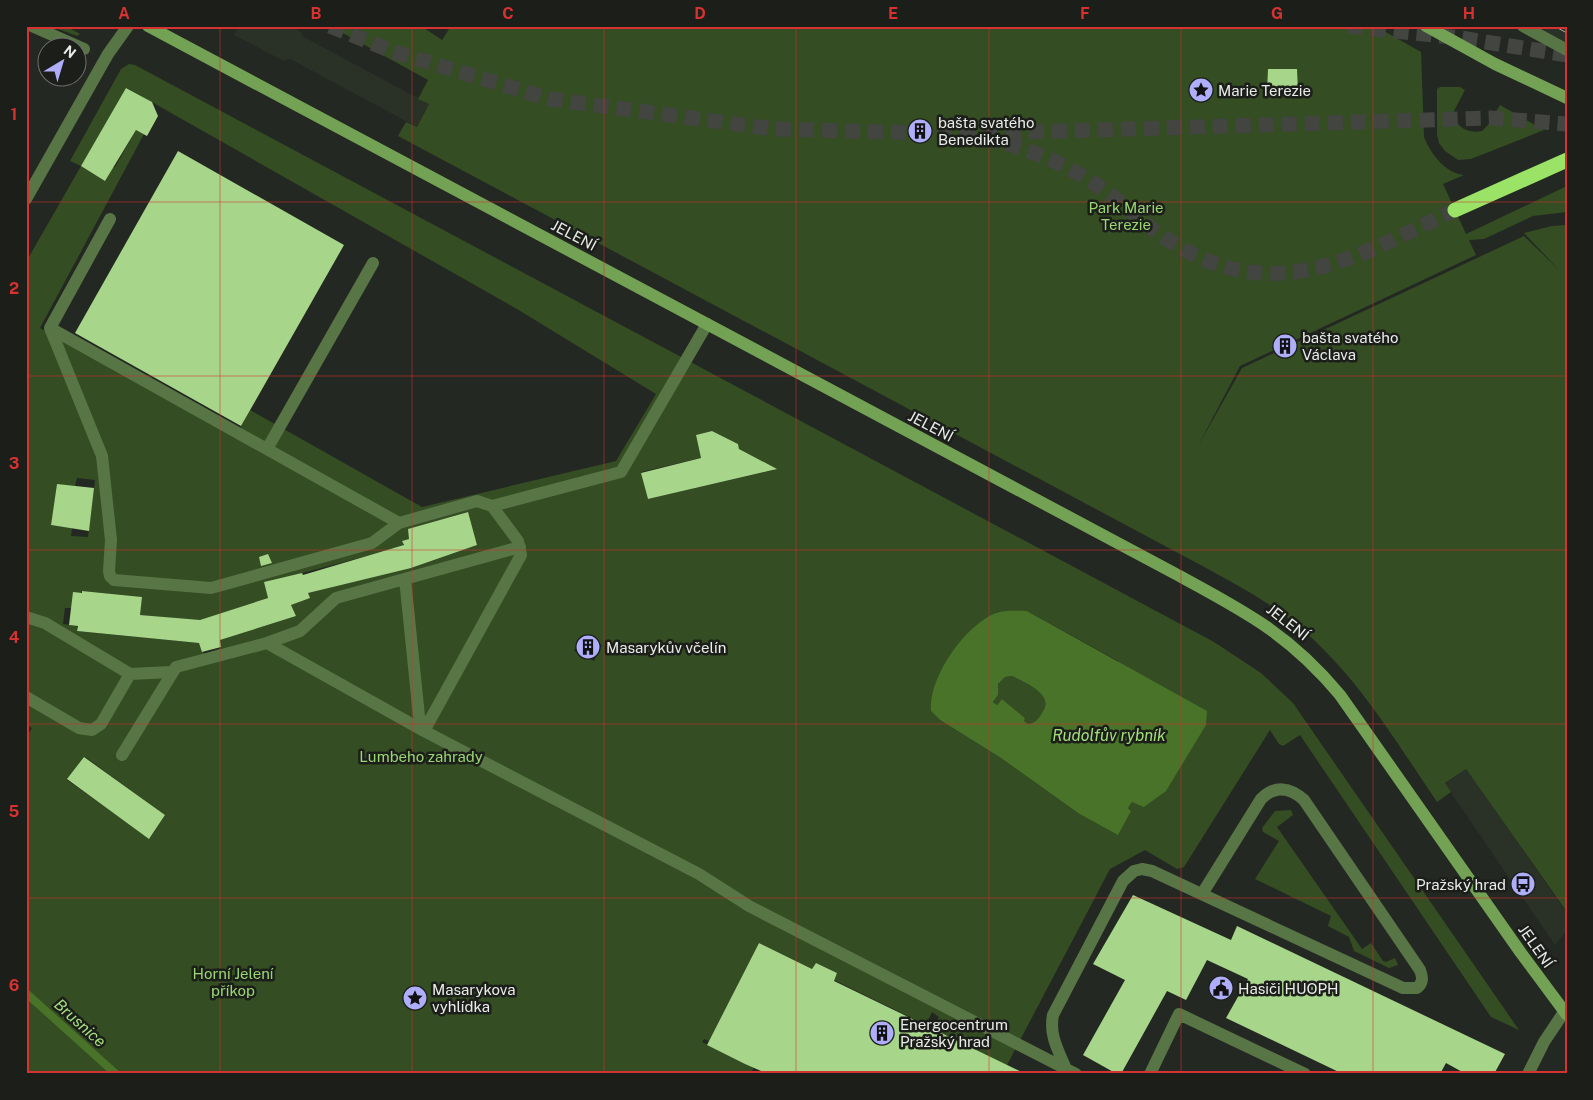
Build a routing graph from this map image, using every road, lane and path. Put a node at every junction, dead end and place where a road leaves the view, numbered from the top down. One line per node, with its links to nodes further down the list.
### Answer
1 (32, 26): 6 (street)
2 (128, 26): 10 (street)
3 (148, 26): 14 (main road, JELENÍ)
4 (1426, 26): 8 (main road)
5 (1523, 26): 7 (street)
6 (59, 38)
7 (1567, 49)
8 (1567, 98)
9 (1567, 160): 11 (highway)
10 (26, 199)
11 (1455, 210)
12 (110, 219): 15 (street)
13 (373, 263): 16 (street)
14 (707, 324): 17 (street); 29 (main road, JELENÍ)
15 (50, 328): 16 (street); 18 (street)
16 (267, 449): 18 (street)
17 (492, 506): 18 (street); 19 (street)
18 (399, 523)
19 (520, 547): 20 (street); 26 (street)
20 (405, 579): 22 (street); 26 (street)
21 (26, 617): 24 (street)
22 (267, 643): 23 (street); 26 (street)
23 (171, 672): 24 (street); 27 (street)
24 (130, 674): 25 (street)
25 (26, 697)
26 (424, 731): 30 (street)
27 (122, 755)
28 (1202, 894): 28 (street); 30 (street)
29 (1566, 1012): 33 (street)
30 (1071, 1071)
31 (1153, 1073): 32 (street)
32 (1305, 1074)
33 (1528, 1074)

